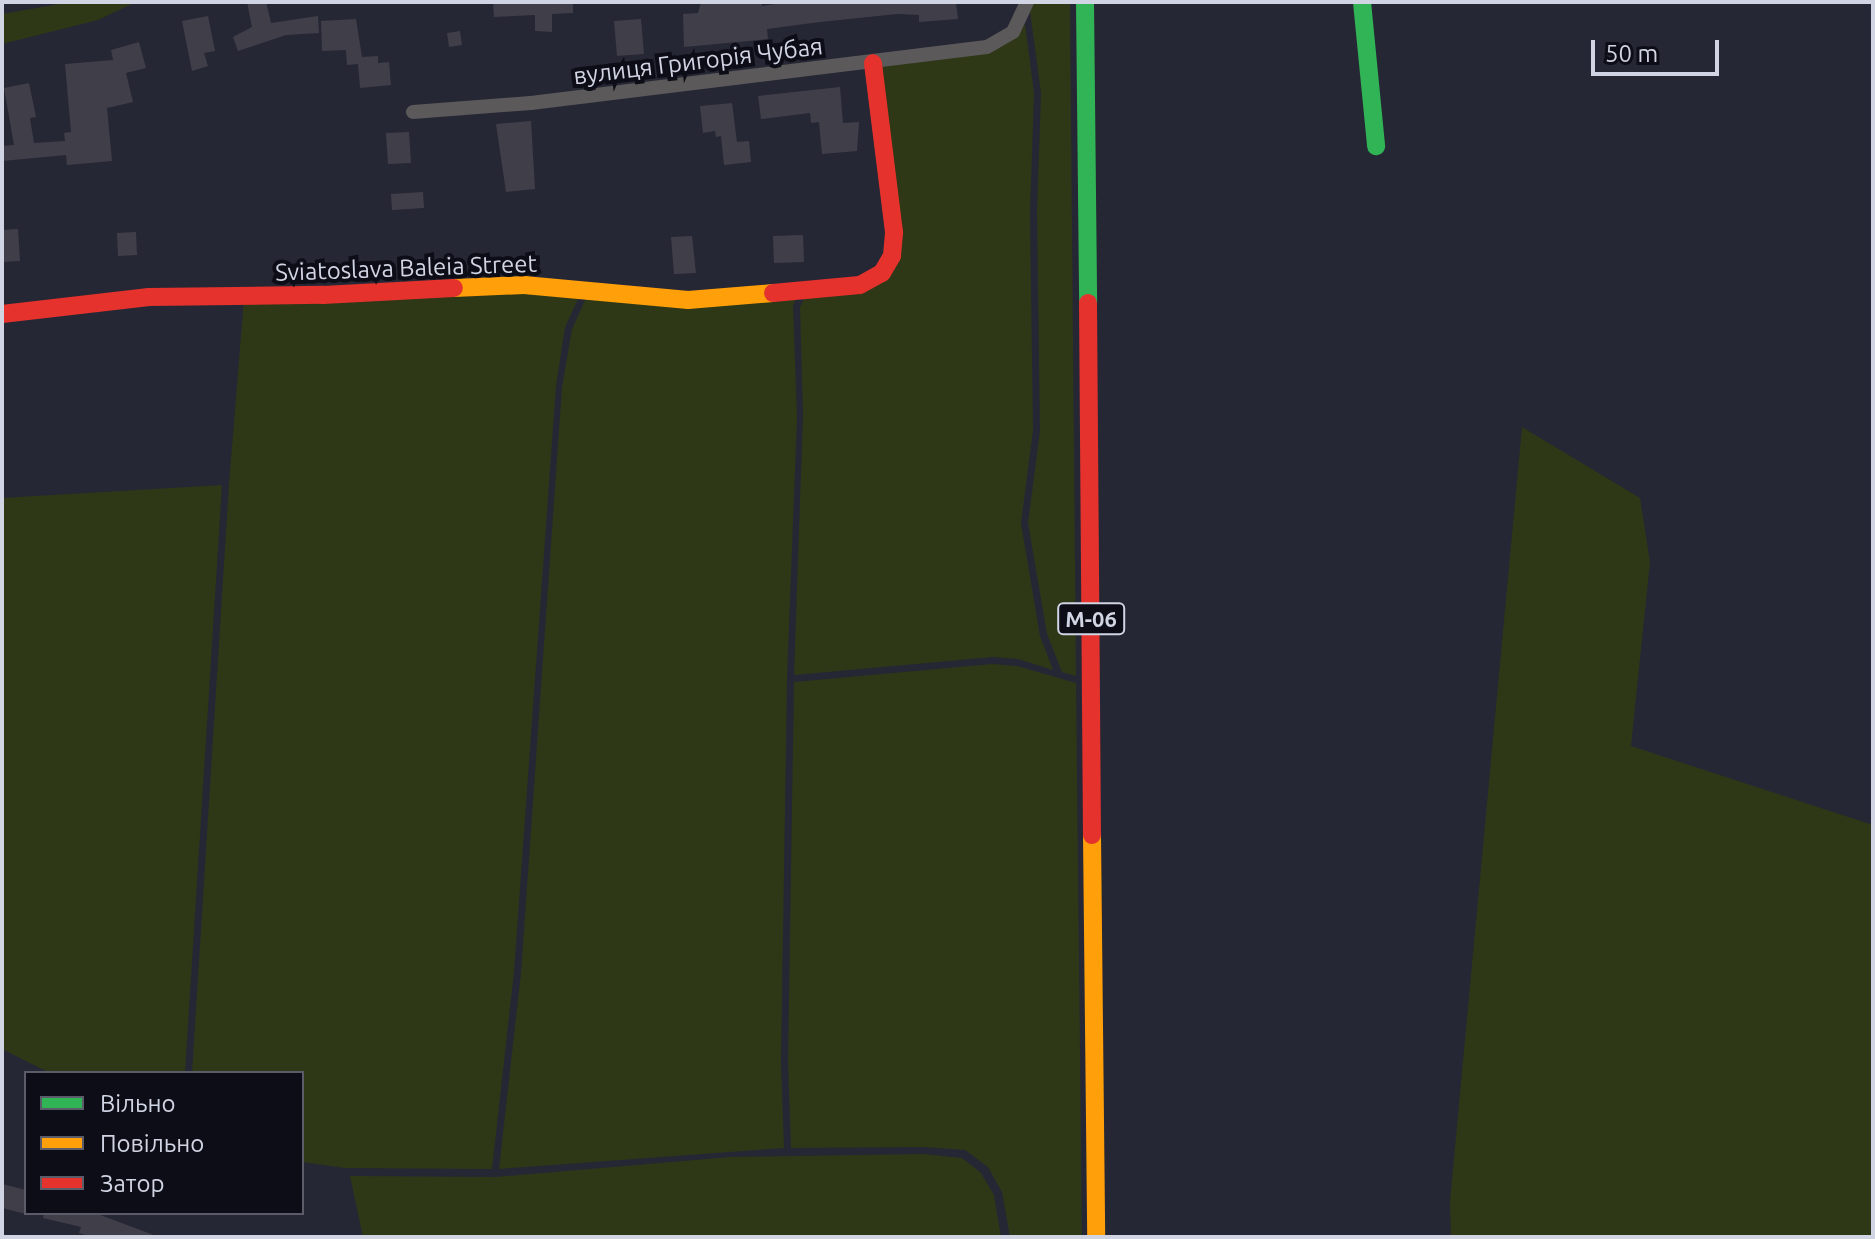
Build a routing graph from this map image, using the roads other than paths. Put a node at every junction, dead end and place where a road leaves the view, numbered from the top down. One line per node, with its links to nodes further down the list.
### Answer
1 (1027, 2): 4 (street, вулиця Григорія Чубая)
2 (1085, 2): 8 (main road, М-06)
3 (1362, 2): 6 (main road)
4 (873, 63): 5 (street, вулиця Григорія Чубая); 7 (main road, Sviatoslava Baleia Street)
5 (413, 112)
6 (1376, 146)
7 (2, 314)
8 (1096, 1237)

